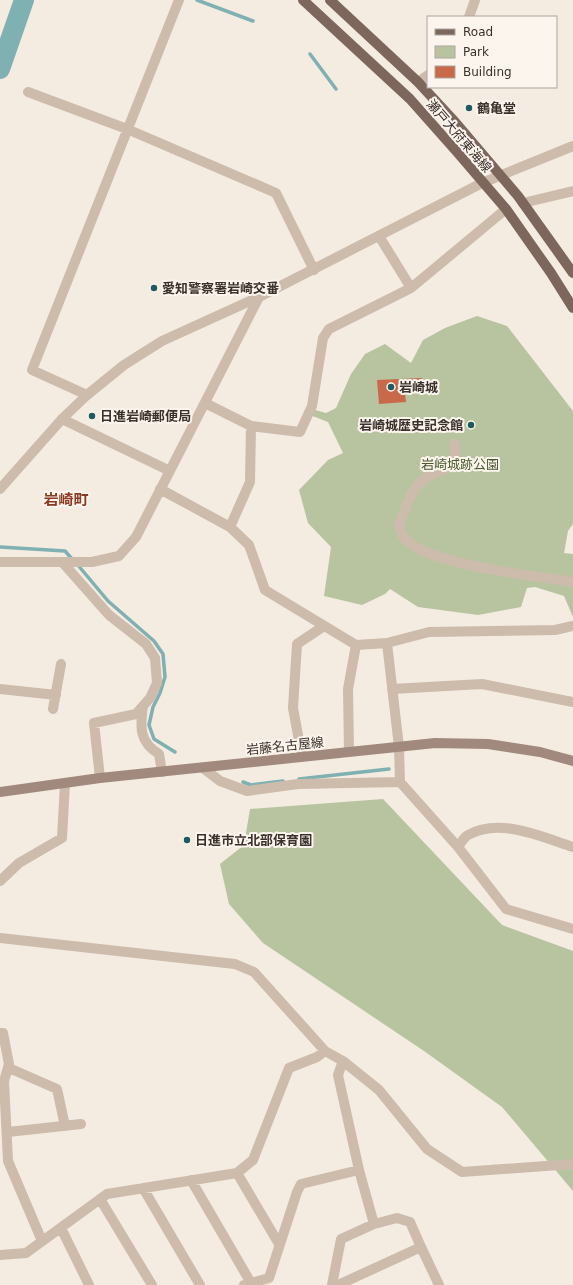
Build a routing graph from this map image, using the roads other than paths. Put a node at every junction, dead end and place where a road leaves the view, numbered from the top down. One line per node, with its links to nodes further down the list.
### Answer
1 (179, 0): 9 (street)
2 (303, 0): 12 (main road, 瀬戸大府東海線)
3 (330, 0): 7 (main road, 瀬戸大府東海線)
4 (475, 0): 5 (street)
5 (469, 16)
6 (427, 76): 7 (street)
7 (418, 82): 11 (main road, 瀬戸大府東海線)
8 (28, 92): 9 (street)
9 (127, 129): 17 (street); 22 (street)
10 (573, 146): 11 (street)
11 (500, 175): 12 (street); 14 (main road, 瀬戸大府東海線)
12 (482, 183): 15 (main road, 瀬戸大府東海線); 16 (street)
13 (573, 191): 14 (street)
14 (523, 203): 18 (main road, 瀬戸大府東海線)
15 (506, 209): 19 (street); 21 (main road, 瀬戸大府東海線)
16 (379, 236): 17 (street); 19 (street)
17 (314, 270): 20 (street)
18 (573, 273)
19 (411, 288): 25 (street)
20 (259, 297): 22 (street); 23 (street)
21 (573, 308)
22 (87, 394): 24 (street)
23 (205, 403): 25 (street); 27 (street)
24 (62, 419): 27 (street); 28 (street)
25 (251, 426): 30 (street)
26 (454, 444): 33 (street)
27 (170, 471): 29 (street)
28 (0, 489)
29 (160, 489): 30 (street); 32 (street)
30 (230, 527): 34 (street)
31 (0, 562): 32 (street)
32 (66, 562): 43 (street)
33 (573, 582)
34 (324, 626): 37 (street); 47 (street)
35 (573, 626): 36 (street)
36 (387, 643): 37 (street); 40 (street)
37 (356, 645): 46 (street)
38 (61, 664): 41 (street)
39 (0, 689): 41 (street)
40 (392, 689): 42 (street); 45 (street)
41 (56, 695): 44 (street)
42 (573, 702)
43 (143, 706): 50 (street); 51 (street)
44 (53, 709)
45 (399, 747): 46 (main road, 岩藤名古屋線); 48 (main road, 岩藤名古屋線); 52 (street)
46 (349, 752): 47 (main road, 岩藤名古屋線)
47 (302, 757): 49 (main road, 岩藤名古屋線)
48 (573, 760)
49 (203, 768): 50 (main road, 岩藤名古屋線); 52 (street)
50 (162, 772): 51 (main road, 岩藤名古屋線)
51 (100, 778): 53 (main road, 岩藤名古屋線)
52 (400, 782): 55 (street)
53 (65, 784): 54 (main road, 岩藤名古屋線); 57 (street)
54 (0, 792)
55 (458, 847): 56 (street); 58 (street)
56 (573, 847)
57 (0, 881)
58 (573, 930)
59 (0, 938): 61 (street)
60 (0, 1033): 63 (street)
61 (325, 1050): 62 (street); 69 (street)
62 (343, 1061): 67 (street); 68 (street)
63 (9, 1068): 65 (street); 66 (street)
64 (81, 1124): 65 (street)
65 (65, 1126): 66 (street)
66 (8, 1132): 75 (street)
67 (573, 1164)
68 (360, 1170): 73 (street); 76 (street)
69 (237, 1173): 70 (street); 76 (street)
70 (191, 1180): 71 (street); 79 (street)
71 (143, 1188): 72 (street); 82 (street)
72 (100, 1199): 74 (street); 81 (street)
73 (374, 1224): 77 (street); 83 (street)
74 (61, 1228): 75 (street); 80 (street)
75 (42, 1241): 78 (street)
76 (279, 1244): 79 (street)
77 (421, 1247): 84 (street); 85 (street)
78 (0, 1255)
79 (248, 1284)
80 (89, 1285)
81 (152, 1285)
82 (200, 1285)
83 (332, 1285)
84 (338, 1285)
85 (439, 1285)

